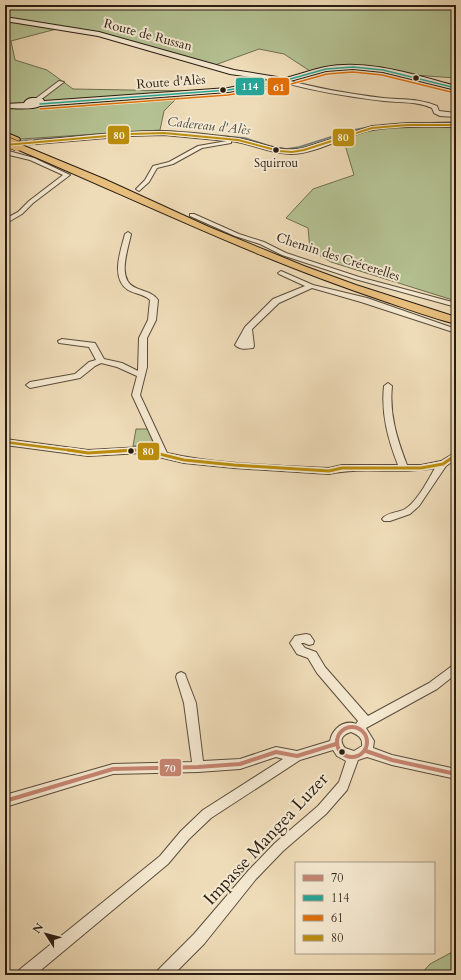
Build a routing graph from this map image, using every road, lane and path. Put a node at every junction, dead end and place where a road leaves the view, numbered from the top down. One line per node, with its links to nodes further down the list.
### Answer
1 (5, 19): 2 (main road, Route de Russan)
2 (283, 81): 4 (main road, Route d'Alès); 6 (main road, Route d'Alès); 9 (street)
3 (61, 82): 6 (street)
4 (456, 88)
5 (5, 102): 7 (main road)
6 (39, 102): 7 (main road, Route d'Alès)
7 (28, 103): 8 (main road)
8 (5, 106)
9 (456, 115)
10 (456, 125): 12 (street)
11 (5, 135): 14 (main road)
12 (238, 140): 15 (street); 18 (street)
13 (5, 141): 14 (main road, bridge)
14 (17, 143): 15 (main road); 17 (main road)
15 (32, 144): 17 (main road)
16 (5, 152): 20 (street)
17 (101, 181): 25 (main road)
18 (139, 189)
19 (192, 215): 24 (street, Chemin des Crécerelles)
20 (5, 222)
21 (128, 234): 32 (street)
22 (281, 273): 23 (street)
23 (311, 286): 28 (street); 29 (street)
24 (456, 305)
25 (418, 308): 26 (main road); 27 (main road)
26 (456, 318)
27 (456, 321)
28 (248, 329)
29 (456, 331)
30 (62, 341): 31 (street)
31 (101, 361): 32 (street); 33 (street)
32 (141, 375): 36 (street)
33 (30, 385)
34 (388, 386): 39 (street)
35 (5, 442): 36 (street)
36 (164, 455): 39 (street)
37 (456, 455): 38 (street)
38 (443, 464): 39 (street); 40 (street)
39 (403, 467)
40 (387, 519)
41 (309, 641): 44 (street)
42 (456, 668): 44 (street)
43 (181, 677): 49 (street)
44 (362, 725): 45 (street); 46 (street)
45 (336, 744): 47 (street); 48 (street)
46 (366, 751): 48 (street); 50 (street)
47 (297, 756): 49 (street); 52 (street)
48 (353, 757): 53 (street, Impasse Mangea Luzer)
49 (198, 767): 51 (street)
50 (456, 774)
51 (5, 801)
52 (24, 975)
53 (163, 975)

